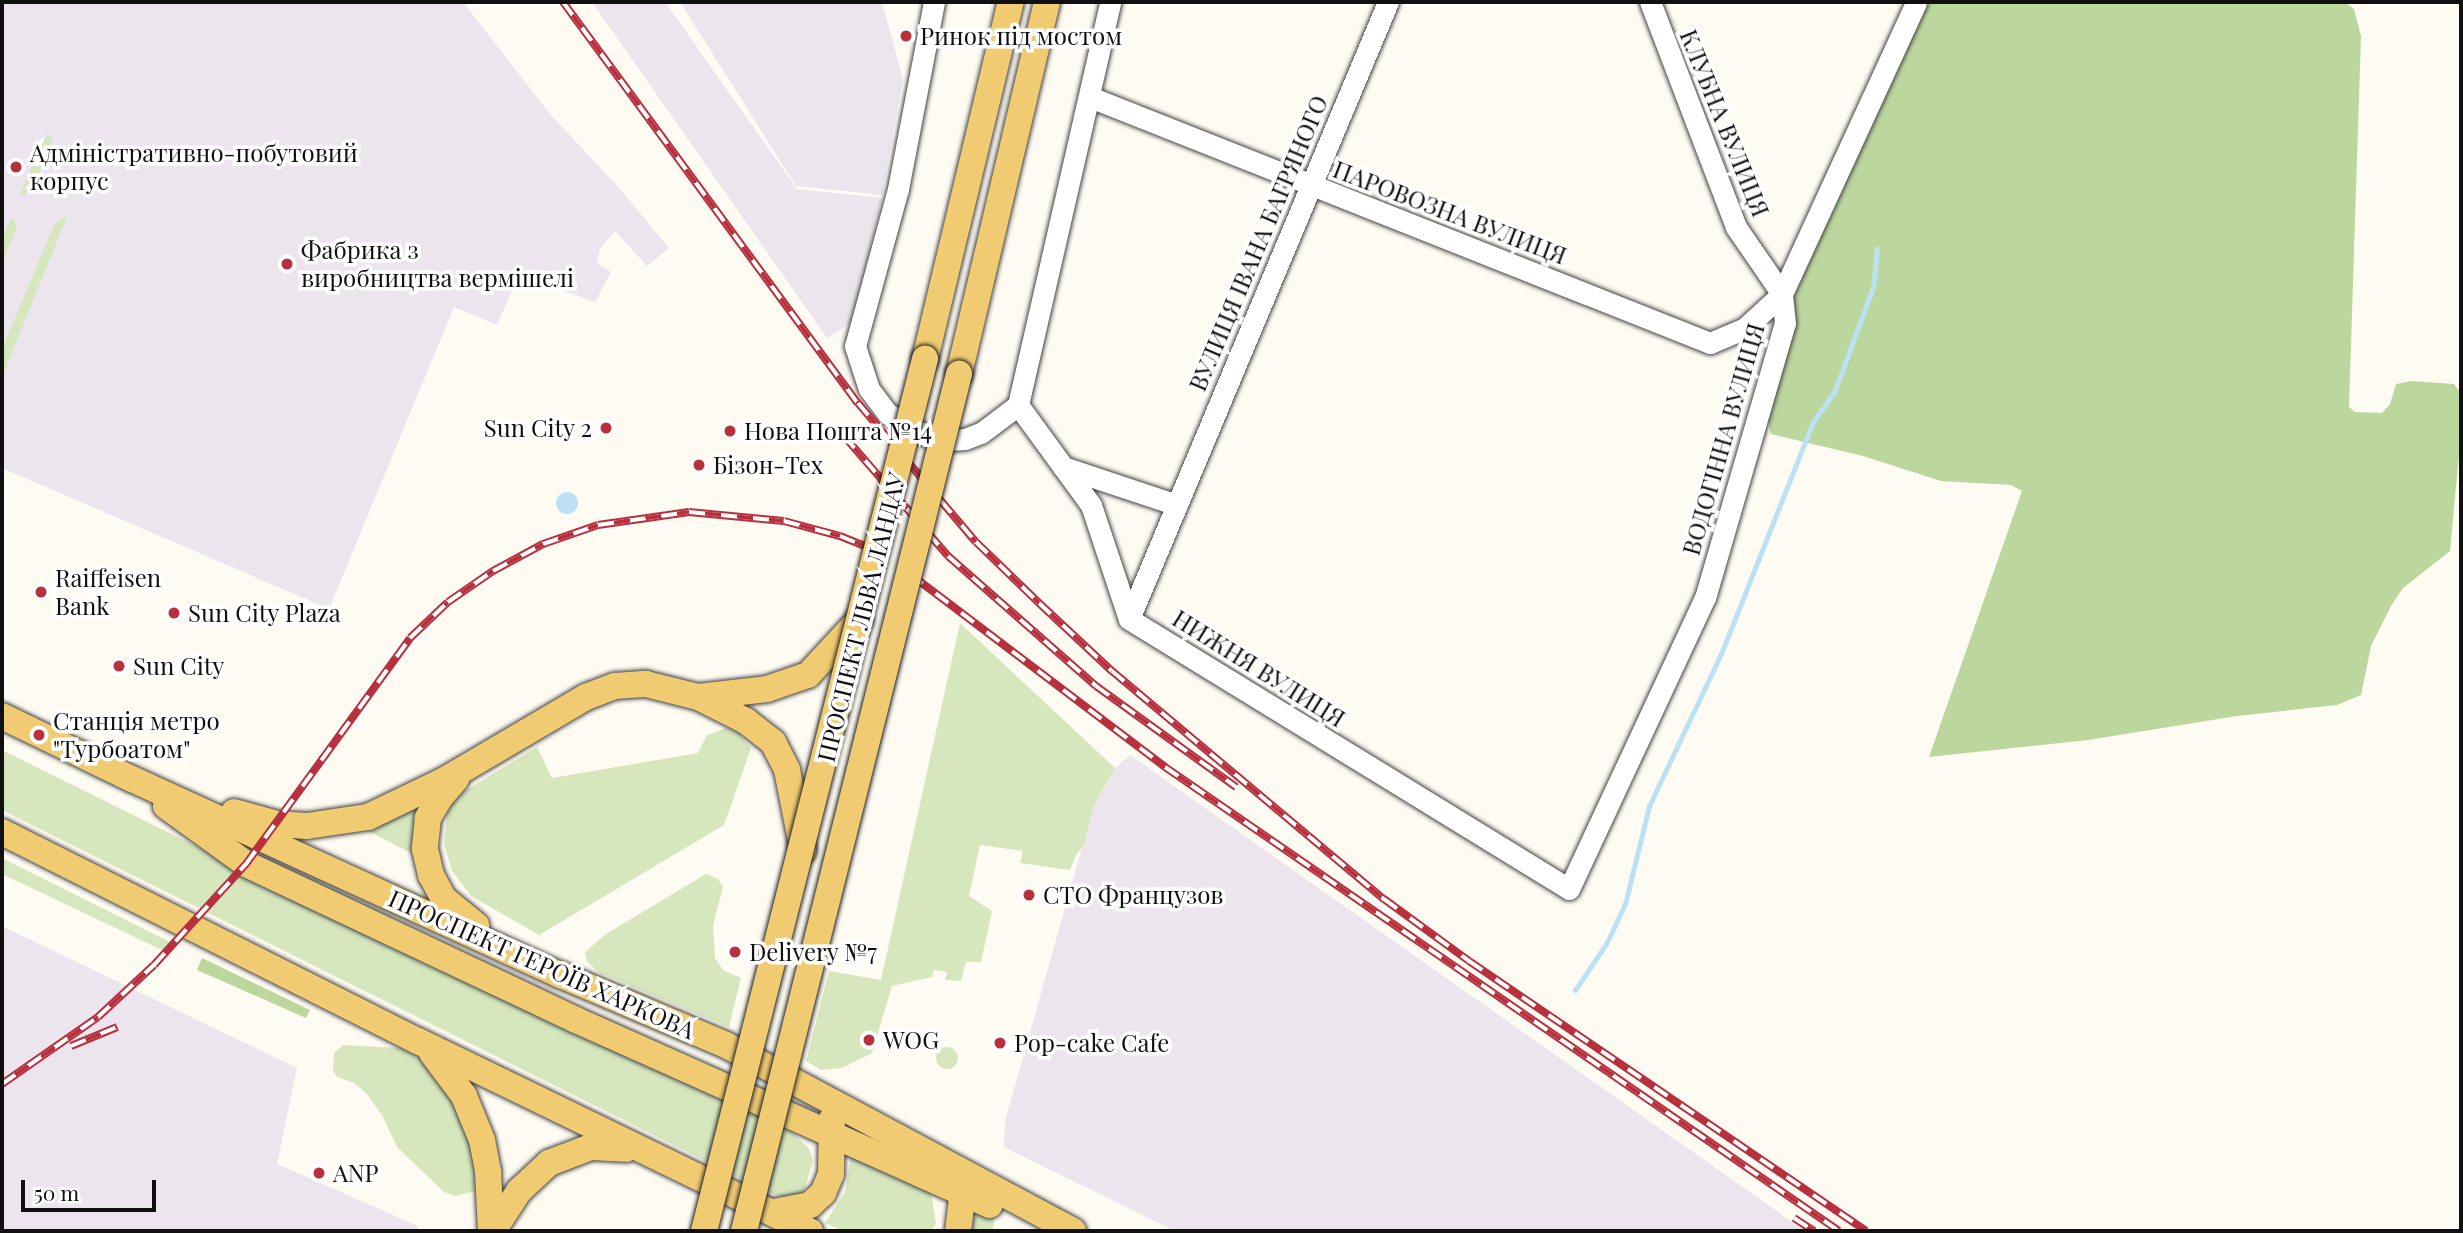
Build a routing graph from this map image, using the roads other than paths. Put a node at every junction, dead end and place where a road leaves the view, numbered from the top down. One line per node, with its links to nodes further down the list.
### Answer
1 (934, 2): 11 (street)
2 (1011, 2): 14 (main road, ПРОСПЕКТ ЛЬВА ЛАНДАУ, bridge)
3 (1047, 2): 35 (main road, ПРОСПЕКТ ЛЬВА ЛАНДАУ, bridge)
4 (1110, 2): 8 (street)
5 (1388, 2): 9 (street, ВУЛИЦЯ ІВАНА БАГРЯНОГО)
6 (1650, 2): 10 (street, КЛУБНА ВУЛИЦЯ)
7 (1916, 2): 10 (street, ВОДОГІННА ВУЛИЦЯ)
8 (1090, 97): 9 (street, ПАРОВОЗНА ВУЛИЦЯ); 11 (street)
9 (1310, 185): 10 (street, ПАРОВОЗНА ВУЛИЦЯ); 13 (street, ВУЛИЦЯ ІВАНА БАГРЯНОГО)
10 (1782, 295): 22 (street, ВОДОГІННА ВУЛИЦЯ)
11 (1018, 405): 12 (street)
12 (1063, 467): 13 (street); 15 (street)
13 (1177, 505): 15 (street, ВУЛИЦЯ ІВАНА БАГРЯНОГО)
14 (860, 619): 16 (main road); 21 (main road, ПРОСПЕКТ ЛЬВА ЛАНДАУ, bridge)
15 (1129, 619): 22 (street, НИЖНЯ ВУЛИЦЯ)
16 (698, 697): 18 (main road); 21 (main road, bridge)
17 (2, 716): 19 (main road, ПРОСПЕКТ ГЕРОЇВ ХАРКОВА)
18 (470, 766): 19 (main road); 23 (main road)
19 (132, 779): 23 (main road, ПРОСПЕКТ ГЕРОЇВ ХАРКОВА); 26 (main road)
20 (2, 832): 24 (main road)
21 (803, 850): 34 (main road, ПРОСПЕКТ ЛЬВА ЛАНДАУ, bridge)
22 (1569, 889)
23 (561, 975): 25 (main road, ПРОСПЕКТ ГЕРОЇВ ХАРКОВА)
24 (418, 1041): 28 (main road); 33 (main road)
25 (803, 1084): 27 (main road); 29 (main road, ПРОСПЕКТ ГЕРОЇВ ХАРКОВА)
26 (801, 1121): 27 (main road); 30 (main road)
27 (834, 1136): 30 (main road); 31 (main road)
28 (645, 1152): 32 (main road); 33 (main road)
29 (939, 1160): 31 (main road); 40 (main road)
30 (831, 1164): 32 (main road)
31 (954, 1190): 37 (main road); 38 (main road); 39 (main road)
32 (774, 1212): 36 (main road)
33 (492, 1231)
34 (704, 1231)
35 (744, 1231)
36 (810, 1231)
37 (951, 1231)
38 (958, 1231)
39 (1047, 1231)
40 (1073, 1231)

